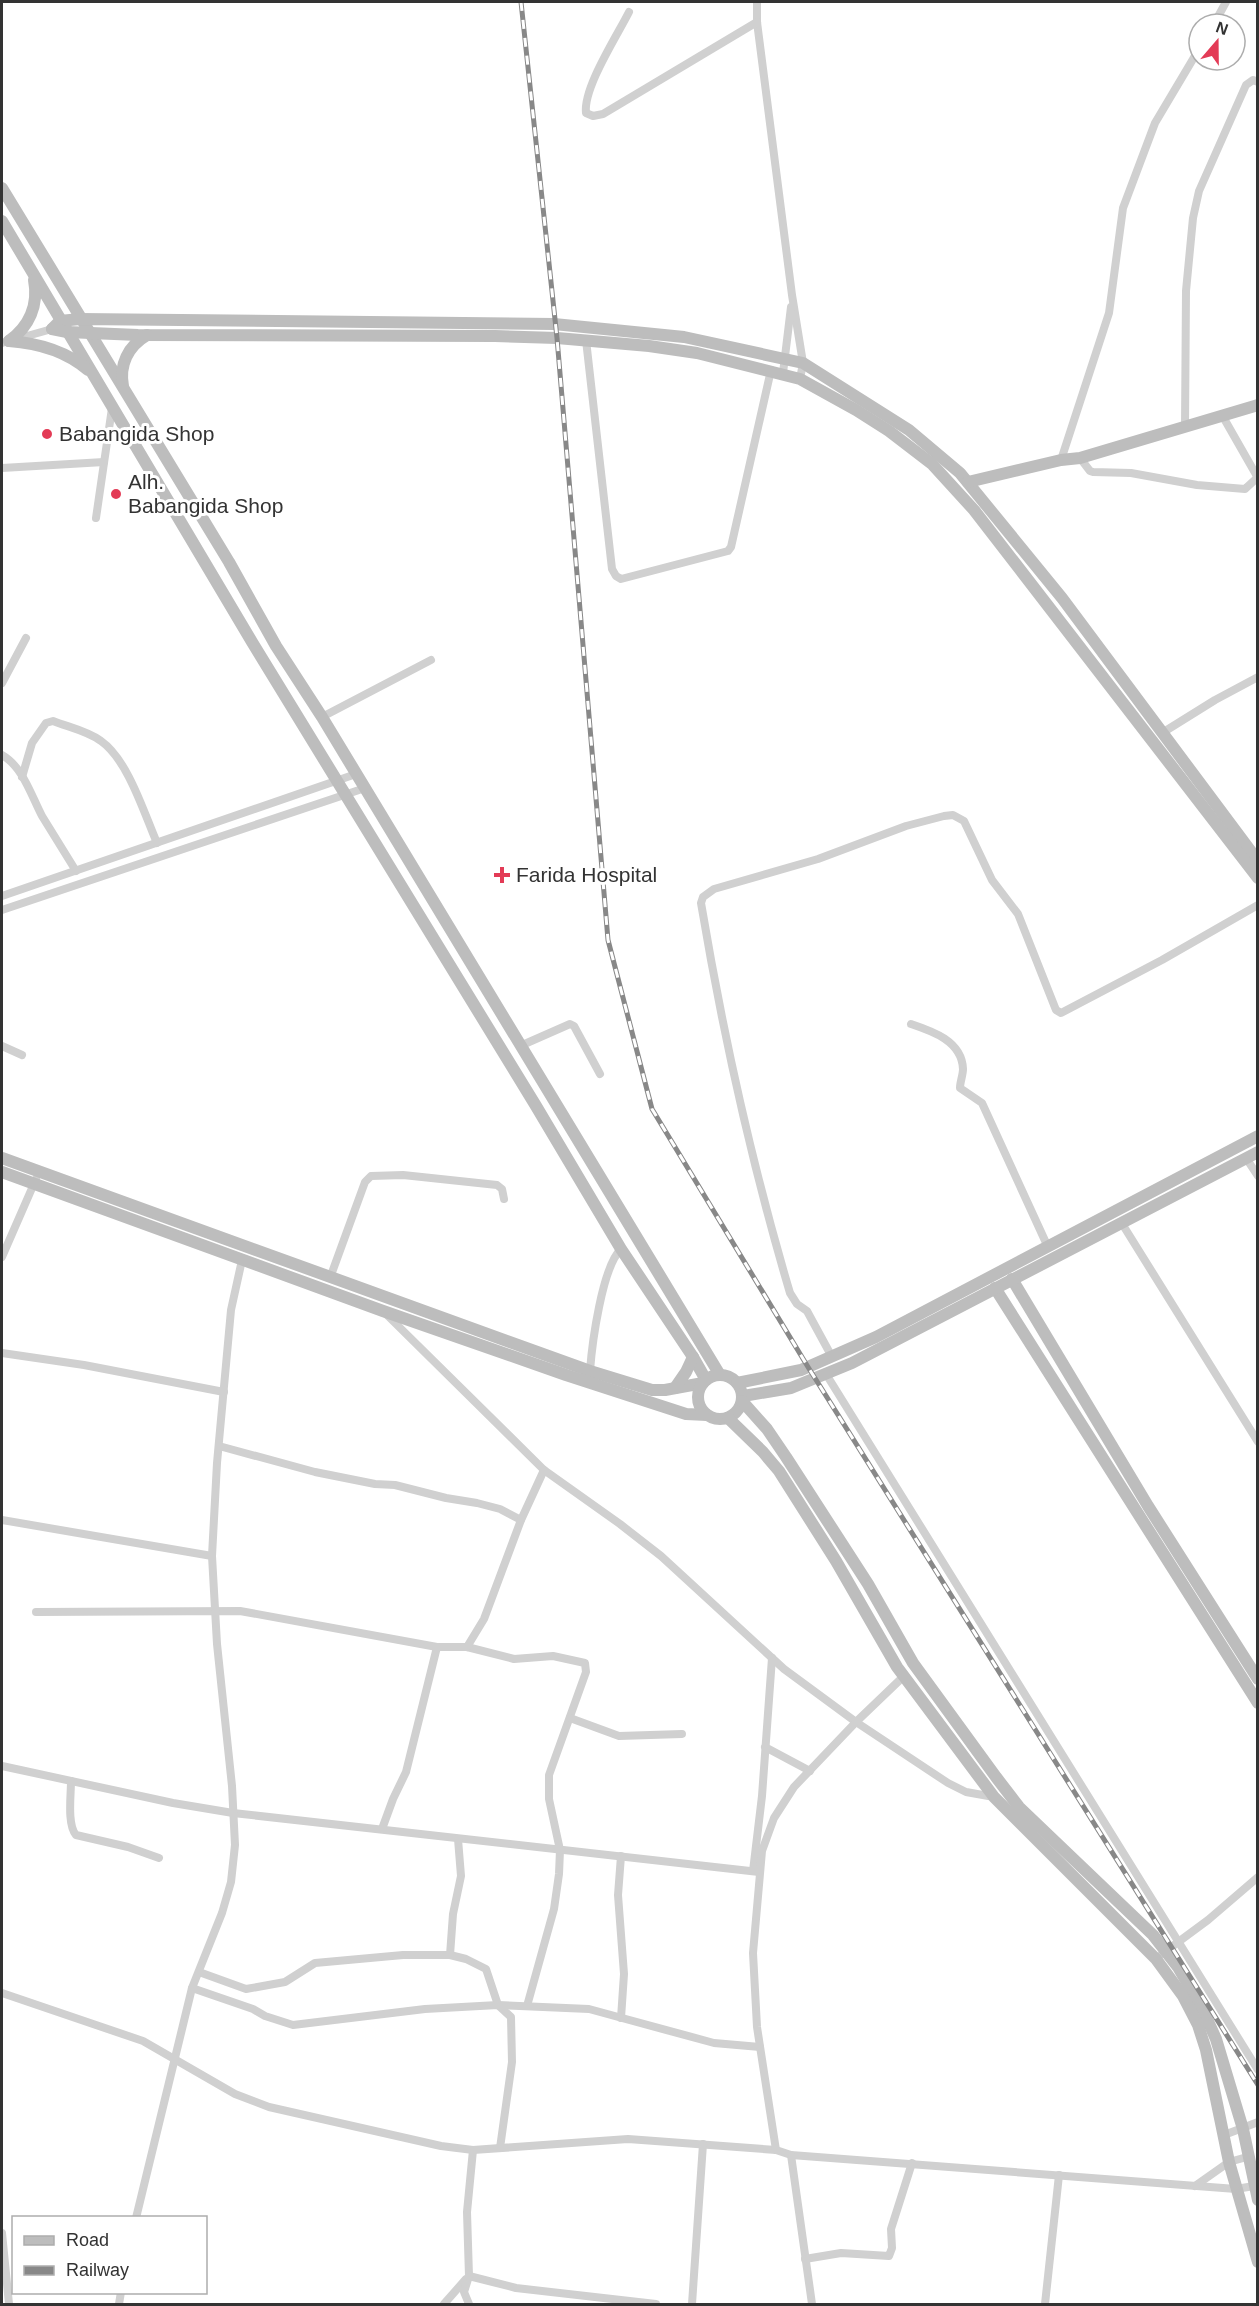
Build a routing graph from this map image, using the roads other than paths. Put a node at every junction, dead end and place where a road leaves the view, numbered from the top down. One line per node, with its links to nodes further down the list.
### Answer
1 (757, 2): 3 (street)
2 (629, 12): 3 (street)
3 (757, 22): 9 (street)
4 (1187, 69): 27 (street)
5 (1257, 82): 25 (street)
6 (2, 188): 10 (street)
7 (2, 221): 8 (street)
8 (31, 271): 11 (street); 15 (street)
9 (792, 295): 16 (street); 17 (street)
10 (80, 319): 11 (street); 12 (street); 16 (street)
11 (60, 327): 12 (street); 15 (street); 19 (street)
12 (88, 333): 13 (street); 21 (street)
13 (148, 334): 14 (street); 21 (street)
14 (586, 340): 18 (street); 18 (street)
15 (5, 342): 19 (street)
16 (786, 358): 17 (street); 18 (street)
17 (803, 363): 20 (street); 31 (street)
18 (777, 372): 20 (street)
19 (97, 379): 23 (street)
20 (800, 379): 48 (street)
21 (124, 390): 37 (street)
22 (1257, 405): 24 (street)
23 (112, 408): 28 (street); 42 (street)
24 (1222, 415): 25 (street); 30 (street)
25 (1185, 426): 26 (street)
26 (1080, 458): 27 (street); 30 (street)
27 (1061, 460): 31 (street)
28 (104, 462): 29 (street); 32 (street)
29 (2, 468)
30 (1257, 478)
31 (968, 482): 38 (street)
32 (96, 518)
33 (26, 638): 36 (street)
34 (431, 660): 37 (street)
35 (1257, 677): 38 (street)
36 (2, 683)
37 (322, 717): 40 (street)
38 (1162, 733): 46 (street)
39 (2, 755): 41 (street)
40 (356, 774): 42 (street); 43 (street)
41 (22, 777): 45 (street); 47 (street)
42 (338, 782): 44 (street); 45 (street)
43 (365, 788): 44 (street); 54 (street)
44 (346, 796): 51 (street); 67 (street)
45 (157, 843): 47 (street)
46 (1257, 861)
47 (76, 871): 49 (street)
48 (1257, 878)
49 (2, 897)
50 (1257, 905): 76 (street)
51 (2, 910)
52 (911, 1024): 66 (street)
53 (2, 1046): 55 (street)
54 (520, 1046): 56 (street); 79 (street)
55 (22, 1055)
56 (600, 1074)
57 (1257, 1136): 66 (street)
58 (1257, 1152): 60 (street)
59 (2, 1158): 63 (street)
60 (1246, 1158): 62 (street); 65 (street)
61 (2, 1172): 63 (street)
62 (1257, 1176)
63 (36, 1179): 68 (street); 69 (street); 70 (street)
64 (504, 1199): 70 (street)
65 (1121, 1222): 71 (street); 87 (street)
66 (1047, 1245): 76 (street)
67 (621, 1249): 75 (street); 77 (street)
68 (2, 1257)
69 (242, 1260): 73 (street); 83 (street)
70 (330, 1278): 77 (street)
71 (1012, 1280): 72 (street); 99 (street)
72 (995, 1288): 78 (street); 100 (street)
73 (383, 1311): 85 (street); 89 (street)
74 (2, 1353): 83 (street)
75 (693, 1357): 80 (street); 82 (street)
76 (832, 1358): 81 (street)
77 (590, 1371): 82 (street)
78 (826, 1374): 84 (street); 117 (street)
79 (720, 1375): 80 (street); 81 (street)
80 (704, 1382): 82 (street); 85 (street)
81 (737, 1383): 84 (street)
82 (675, 1388)
83 (224, 1392): 88 (street)
84 (742, 1398): 86 (street); 118 (street)
85 (707, 1415): 86 (street)
86 (728, 1418): 98 (street)
87 (1257, 1442)
88 (219, 1446): 90 (street); 92 (street)
89 (544, 1470): 90 (street); 97 (street)
90 (521, 1520): 96 (street)
91 (2, 1521): 92 (street)
92 (212, 1556): 93 (street)
93 (215, 1611): 94 (street); 95 (street); 109 (street)
94 (36, 1612)
95 (437, 1647): 96 (street); 110 (street)
96 (467, 1647): 101 (street)
97 (772, 1658): 102 (street); 104 (street)
98 (904, 1676): 102 (street); 108 (street)
99 (1257, 1679)
100 (1257, 1703)
101 (570, 1718): 103 (street); 112 (street)
102 (856, 1722): 106 (street); 108 (street)
103 (682, 1734)
104 (765, 1747): 106 (street); 115 (street)
105 (2, 1766): 107 (street)
106 (810, 1771): 115 (street)
107 (71, 1781): 109 (street); 114 (street)
108 (993, 1797): 118 (street)
109 (233, 1813): 110 (street); 120 (street)
110 (382, 1829): 111 (street)
111 (458, 1839): 112 (street); 119 (street)
112 (560, 1850): 113 (street); 124 (street)
113 (621, 1856): 115 (street); 125 (street)
114 (159, 1858)
115 (756, 1872): 126 (street)
116 (1257, 1877): 117 (street)
117 (1179, 1942): 118 (street); 128 (street)
118 (1161, 1955): 130 (street); 131 (street)
119 (450, 1956): 120 (street); 123 (street)
120 (199, 1972): 121 (street)
121 (192, 1988): 123 (street); 127 (street)
122 (2, 1993): 127 (street)
123 (498, 2005): 124 (street); 133 (street)
124 (527, 2006): 125 (street)
125 (621, 2018): 126 (street)
126 (760, 2047): 135 (street)
127 (174, 2057): 134 (street); 145 (street)
128 (1257, 2070)
129 (1257, 2122): 130 (street)
130 (1243, 2128): 131 (street); 137 (street)
131 (1224, 2134): 138 (street)
132 (703, 2144): 133 (street); 135 (street); 154 (street)
133 (500, 2148): 134 (street)
134 (473, 2150): 149 (street)
135 (776, 2150): 136 (street)
136 (790, 2155): 139 (street); 147 (street)
137 (1247, 2157): 138 (street); 142 (street)
138 (1229, 2162): 141 (street); 143 (street)
139 (912, 2163): 140 (street); 147 (street)
140 (1059, 2175): 141 (street); 156 (street)
141 (1194, 2186): 143 (street)
142 (1254, 2186): 143 (street); 144 (street)
143 (1236, 2189): 148 (street)
144 (1257, 2200)
145 (136, 2216)
146 (2, 2233): 150 (street)
147 (805, 2259): 155 (street)
148 (1257, 2262)
149 (469, 2276): 151 (street); 152 (street); 153 (street)
150 (9, 2304)
151 (444, 2304)
152 (469, 2304)
153 (656, 2304)
154 (692, 2304)
155 (812, 2304)
156 (1045, 2304)

